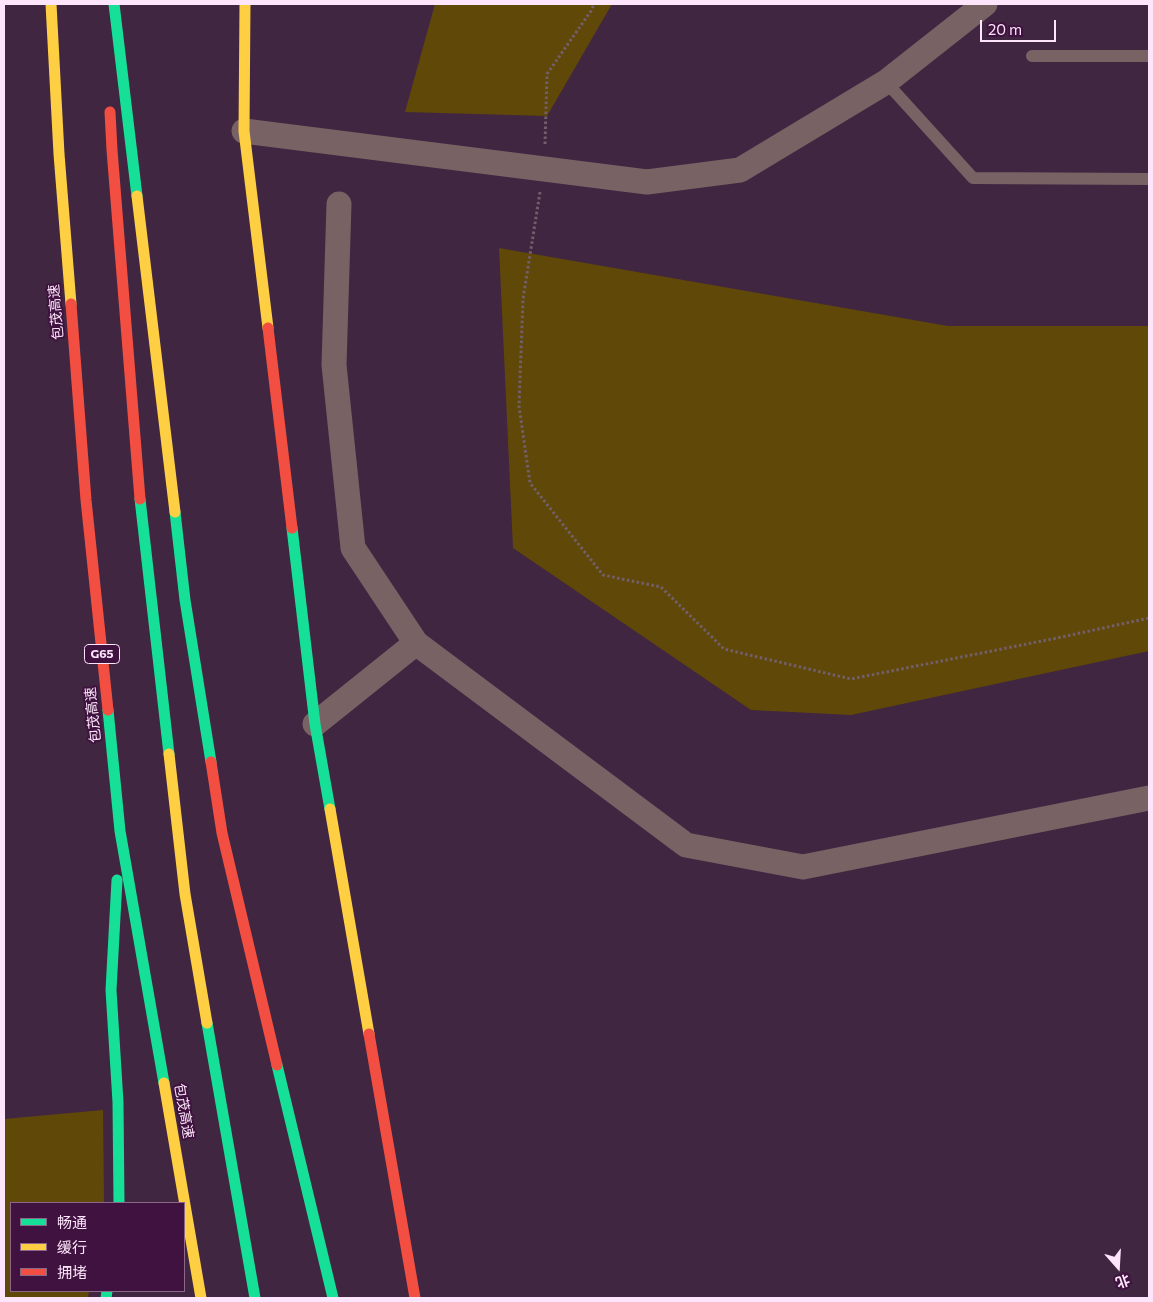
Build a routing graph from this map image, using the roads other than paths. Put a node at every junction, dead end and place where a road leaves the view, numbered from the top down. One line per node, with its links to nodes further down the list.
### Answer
1 (51, 4): 17 (main road, 包茂高速 / G65)
2 (105, 4): 6 (main road)
3 (114, 4): 23 (main road)
4 (245, 4): 11 (main road)
5 (985, 4): 9 (street)
6 (106, 33)
7 (1032, 56): 8 (lane)
8 (1149, 56)
9 (886, 82): 11 (street); 12 (lane)
10 (109, 101): 22 (main road)
11 (244, 131): 15 (main road)
12 (1149, 179)
13 (339, 204): 14 (street)
14 (416, 643): 15 (street); 16 (street)
15 (316, 724): 24 (main road)
16 (1149, 798)
17 (120, 831): 18 (main road); 19 (main road, 包茂高速 / G65)
18 (119, 1202)
19 (184, 1202)
20 (185, 1206): 21 (main road, 包茂高速 / G65)
21 (201, 1298)
22 (255, 1298)
23 (333, 1298)
24 (415, 1298)

